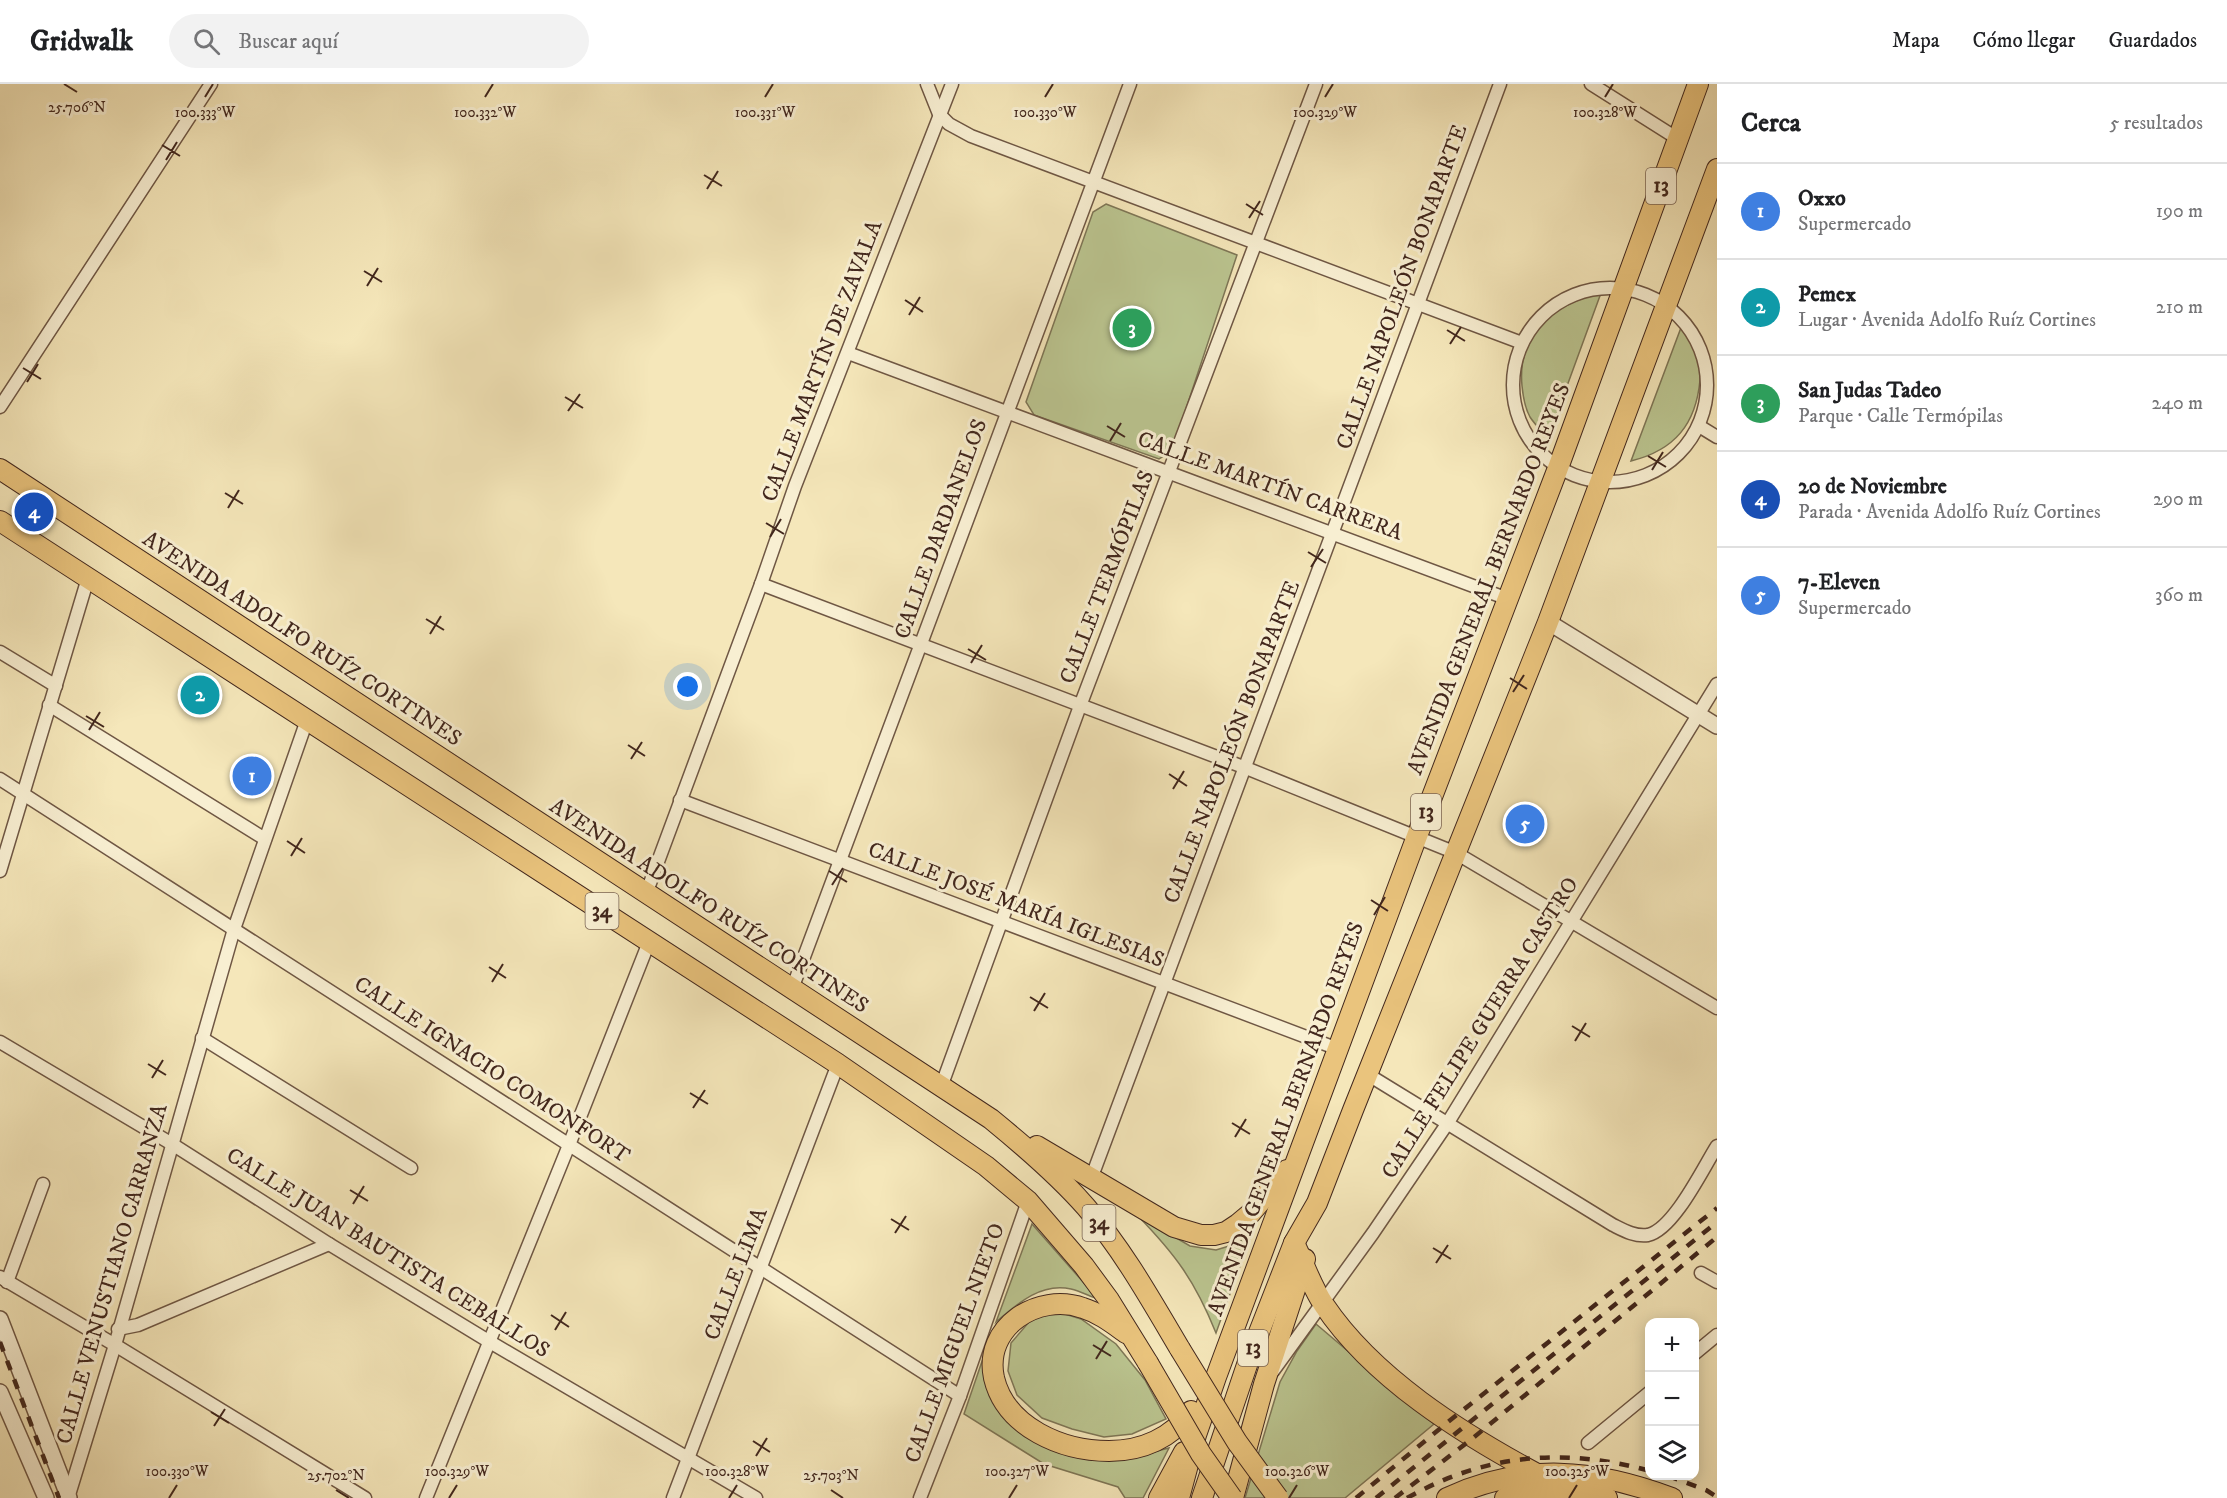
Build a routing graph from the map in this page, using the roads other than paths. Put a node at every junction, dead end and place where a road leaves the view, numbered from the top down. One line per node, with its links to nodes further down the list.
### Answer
1 (211, 84): 19 (street)
2 (927, 84): 9 (street)
3 (952, 84): 9 (street, CALLE MARTÍN DE ZAVALA)
4 (1130, 84): 12 (street, CALLE DARDANELOS)
5 (1316, 84): 13 (street, CALLE TERMÓPILAS)
6 (1500, 84): 15 (street, CALLE NAPOLEÓN BONAPARTE)
7 (1591, 84): 10 (street)
8 (1698, 84): 10 (main road, AVENIDA GENERAL BERNARDO REYES / 13)
9 (939, 114): 12 (street); 18 (street, CALLE MARTÍN DE ZAVALA)
10 (1678, 139): 14 (main road, AVENIDA GENERAL BERNARDO REYES / 13)
11 (1717, 169): 16 (main road, 13)
12 (1093, 182): 13 (street); 20 (street, CALLE DARDANELOS)
13 (1255, 243): 15 (street); 25 (street, CALLE TERMÓPILAS)
14 (1624, 289): 16 (street); 17 (street); 23 (main road, AVENIDA GENERAL BERNARDO REYES / 13)
15 (1419, 304): 17 (street); 28 (street, CALLE NAPOLEÓN BONAPARTE)
16 (1666, 305): 21 (street); 26 (main road, 13)
17 (1522, 343): 23 (street)
18 (848, 353): 20 (street, CALLE MARTÍN CARRERA); 30 (street, CALLE MARTÍN DE ZAVALA)
19 (0, 407)
20 (1007, 413): 25 (street, CALLE MARTÍN CARRERA); 33 (street, CALLE DARDANELOS)
21 (1700, 426): 22 (street); 26 (street)
22 (1717, 437)
23 (1558, 468): 26 (street); 31 (main road, AVENIDA GENERAL BERNARDO REYES / 13)
24 (0, 469): 51 (main road, AVENIDA ADOLFO RUÍZ CORTINES / 34)
25 (1169, 473): 28 (street, CALLE MARTÍN CARRERA); 38 (street, CALLE TERMÓPILAS)
26 (1602, 483): 32 (main road, 13)
27 (0, 521): 29 (main road, 34)
28 (1333, 534): 31 (street, CALLE MARTÍN CARRERA); 42 (street, CALLE NAPOLEÓN BONAPARTE)
29 (88, 578): 36 (street); 40 (main road, 34)
30 (761, 584): 33 (street); 45 (street, CALLE MARTÍN DE ZAVALA)
31 (1508, 599): 46 (main road, AVENIDA GENERAL BERNARDO REYES / 13)
32 (1548, 622): 39 (street); 48 (main road, 13)
33 (921, 644): 38 (street); 49 (street, CALLE DARDANELOS)
34 (0, 652): 36 (street)
35 (1717, 684): 39 (street, CALLE FELIPE GUERRA CASTRO)
36 (56, 686): 37 (street)
37 (49, 705): 44 (street); 47 (street)
38 (1080, 706): 42 (street); 52 (street, CALLE TERMÓPILAS)
39 (1698, 714): 41 (street); 53 (street, CALLE FELIPE GUERRA CASTRO)
40 (307, 720): 47 (street, CALLE VENUSTIANO CARRANZA); 55 (main road, 34)
41 (1717, 726)
42 (1246, 768): 46 (street); 56 (street, CALLE NAPOLEÓN BONAPARTE)
43 (0, 779): 44 (street, CALLE IGNACIO COMONFORT)
44 (24, 795): 50 (street); 54 (street, CALLE IGNACIO COMONFORT)
45 (680, 800): 49 (street, CALLE JOSÉ MARÍA IGLESIAS); 51 (street, CALLE MARTÍN DE ZAVALA)
46 (1417, 836): 48 (street); 61 (main road, AVENIDA GENERAL BERNARDO REYES / 13)
47 (265, 839): 54 (street, CALLE VENUSTIANO CARRANZA)
48 (1456, 853): 53 (street); 63 (main road, 13)
49 (840, 861): 52 (street, CALLE JOSÉ MARÍA IGLESIAS); 57 (street, CALLE DARDANELOS)
50 (0, 871)
51 (646, 894): 57 (main road, AVENIDA ADOLFO RUÍZ CORTINES / 34)
52 (1002, 922): 56 (street, CALLE JOSÉ MARÍA IGLESIAS); 64 (street, CALLE TERMÓPILAS)
53 (1573, 922): 58 (street); 66 (street, CALLE FELIPE GUERRA CASTRO)
54 (234, 929): 59 (street, CALLE VENUSTIANO CARRANZA); 68 (street, CALLE IGNACIO COMONFORT)
55 (649, 942): 62 (main road, 34); 68 (street)
56 (1163, 983): 61 (street, CALLE JOSÉ MARÍA IGLESIAS); 72 (street, CALLE NAPOLEÓN BONAPARTE)
57 (792, 989): 64 (main road, AVENIDA ADOLFO RUÍZ CORTINES / 34)
58 (1717, 1008)
59 (202, 1038): 67 (street, CALLE VENUSTIANO CARRANZA); 71 (street)
60 (0, 1042): 67 (street, CALLE JUAN BAUTISTA CEBALLOS)
61 (1338, 1049): 70 (main road, AVENIDA GENERAL BERNARDO REYES / 13)
62 (838, 1064): 74 (main road, 34); 79 (street, CALLE LIMA)
63 (1367, 1074): 66 (street); 75 (main road, 13)
64 (941, 1087): 65 (main road, AVENIDA ADOLFO RUÍZ CORTINES / 34)
65 (991, 1119): 72 (main road); 111 (main road, AVENIDA ADOLFO RUÍZ CORTINES / 34, bridge)
66 (1447, 1124): 69 (street); 83 (street, CALLE FELIPE GUERRA CASTRO)
67 (172, 1144): 77 (street, CALLE JUAN BAUTISTA CEBALLOS); 85 (street, CALLE VENUSTIANO CARRANZA)
68 (569, 1145): 79 (street, CALLE IGNACIO COMONFORT); 88 (street)
69 (1717, 1146)
70 (1297, 1158): 72 (main road); 91 (main road, AVENIDA GENERAL BERNARDO REYES / 13)
71 (411, 1168)
72 (1091, 1179)
73 (43, 1184): 81 (street)
74 (1028, 1202): 87 (main road, 34); 94 (street, CALLE MIGUEL NIETO)
75 (1317, 1203): 76 (main road, 13); 78 (main road)
76 (1294, 1243): 78 (main road); 109 (main road, 13)
77 (329, 1244): 85 (street); 88 (street, CALLE JUAN BAUTISTA CEBALLOS)
78 (1304, 1264): 83 (main road); 92 (main road)
79 (760, 1267): 94 (street, CALLE IGNACIO COMONFORT); 98 (street, CALLE LIMA)
80 (1701, 1273): 82 (street)
81 (4, 1280): 89 (street)
82 (1717, 1282)
83 (1323, 1303): 92 (street, CALLE FELIPE GUERRA CASTRO); 99 (main road)
84 (0, 1319): 101 (street)
85 (118, 1329): 89 (street, CALLE VENUSTIANO CARRANZA)
86 (1717, 1335): 90 (street)
87 (1133, 1338): 91 (main road); 110 (main road, 34, bridge)
88 (490, 1342): 98 (street, CALLE JUAN BAUTISTA CEBALLOS); 103 (street)
89 (115, 1345): 101 (street, CALLE VENUSTIANO CARRANZA); 102 (street)
90 (1699, 1351)
91 (1216, 1377): 96 (main road, AVENIDA GENERAL BERNARDO REYES / 13)
92 (1264, 1384): 110 (main road)
93 (0, 1392): 100 (street)
94 (960, 1396): 106 (street, CALLE MIGUEL NIETO)
95 (1645, 1396): 97 (street)
96 (1196, 1435): 107 (main road); 108 (main road, AVENIDA GENERAL BERNARDO REYES / 13)
97 (1588, 1443)
98 (689, 1458): 104 (street, CALLE LIMA); 105 (street, CALLE JUAN BAUTISTA CEBALLOS)
99 (1538, 1474): 112 (main road); 115 (main road)
100 (46, 1498)
101 (69, 1498)
102 (365, 1498)
103 (426, 1498)
104 (673, 1498)
105 (756, 1498)
106 (920, 1498)
107 (1159, 1498)
108 (1179, 1498)
109 (1202, 1498)
110 (1232, 1498)
111 (1278, 1498)
112 (1447, 1498)
113 (1504, 1498): 114 (main road)
114 (1607, 1498)
115 (1672, 1498)

